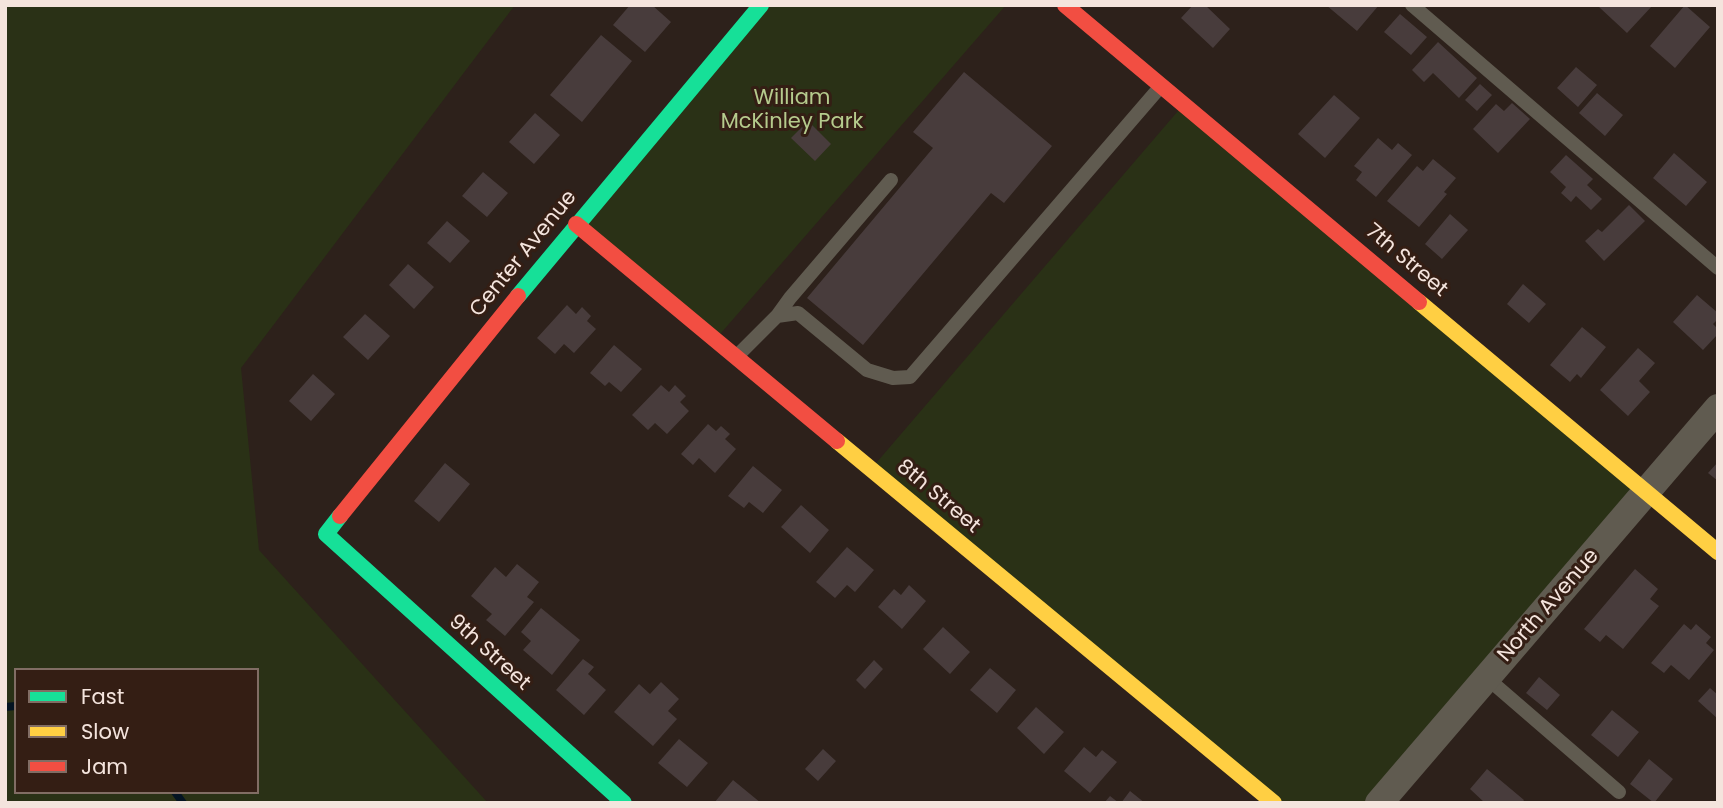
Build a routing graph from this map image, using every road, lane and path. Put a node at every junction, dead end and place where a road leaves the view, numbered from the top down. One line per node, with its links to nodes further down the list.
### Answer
1 (761, 5): 6 (street, Center Avenue)
2 (1065, 5): 4 (street, 7th Street)
3 (1412, 5): 7 (lane)
4 (1162, 85): 8 (lane); 11 (street, 7th Street)
5 (891, 180): 8 (lane)
6 (576, 224): 9 (street, 8th Street); 12 (street, Center Avenue)
7 (1718, 268)
8 (777, 316): 9 (lane)
9 (736, 357): 17 (street, 8th Street)
10 (1718, 408): 11 (street, North Avenue)
11 (1648, 491): 13 (street, 7th Street); 14 (street, North Avenue)
12 (326, 534): 16 (street, 9th Street)
13 (1718, 552)
14 (1487, 678): 15 (lane); 18 (street, North Avenue)
15 (1619, 792)
16 (624, 803)
17 (1274, 803)
18 (1379, 803)

